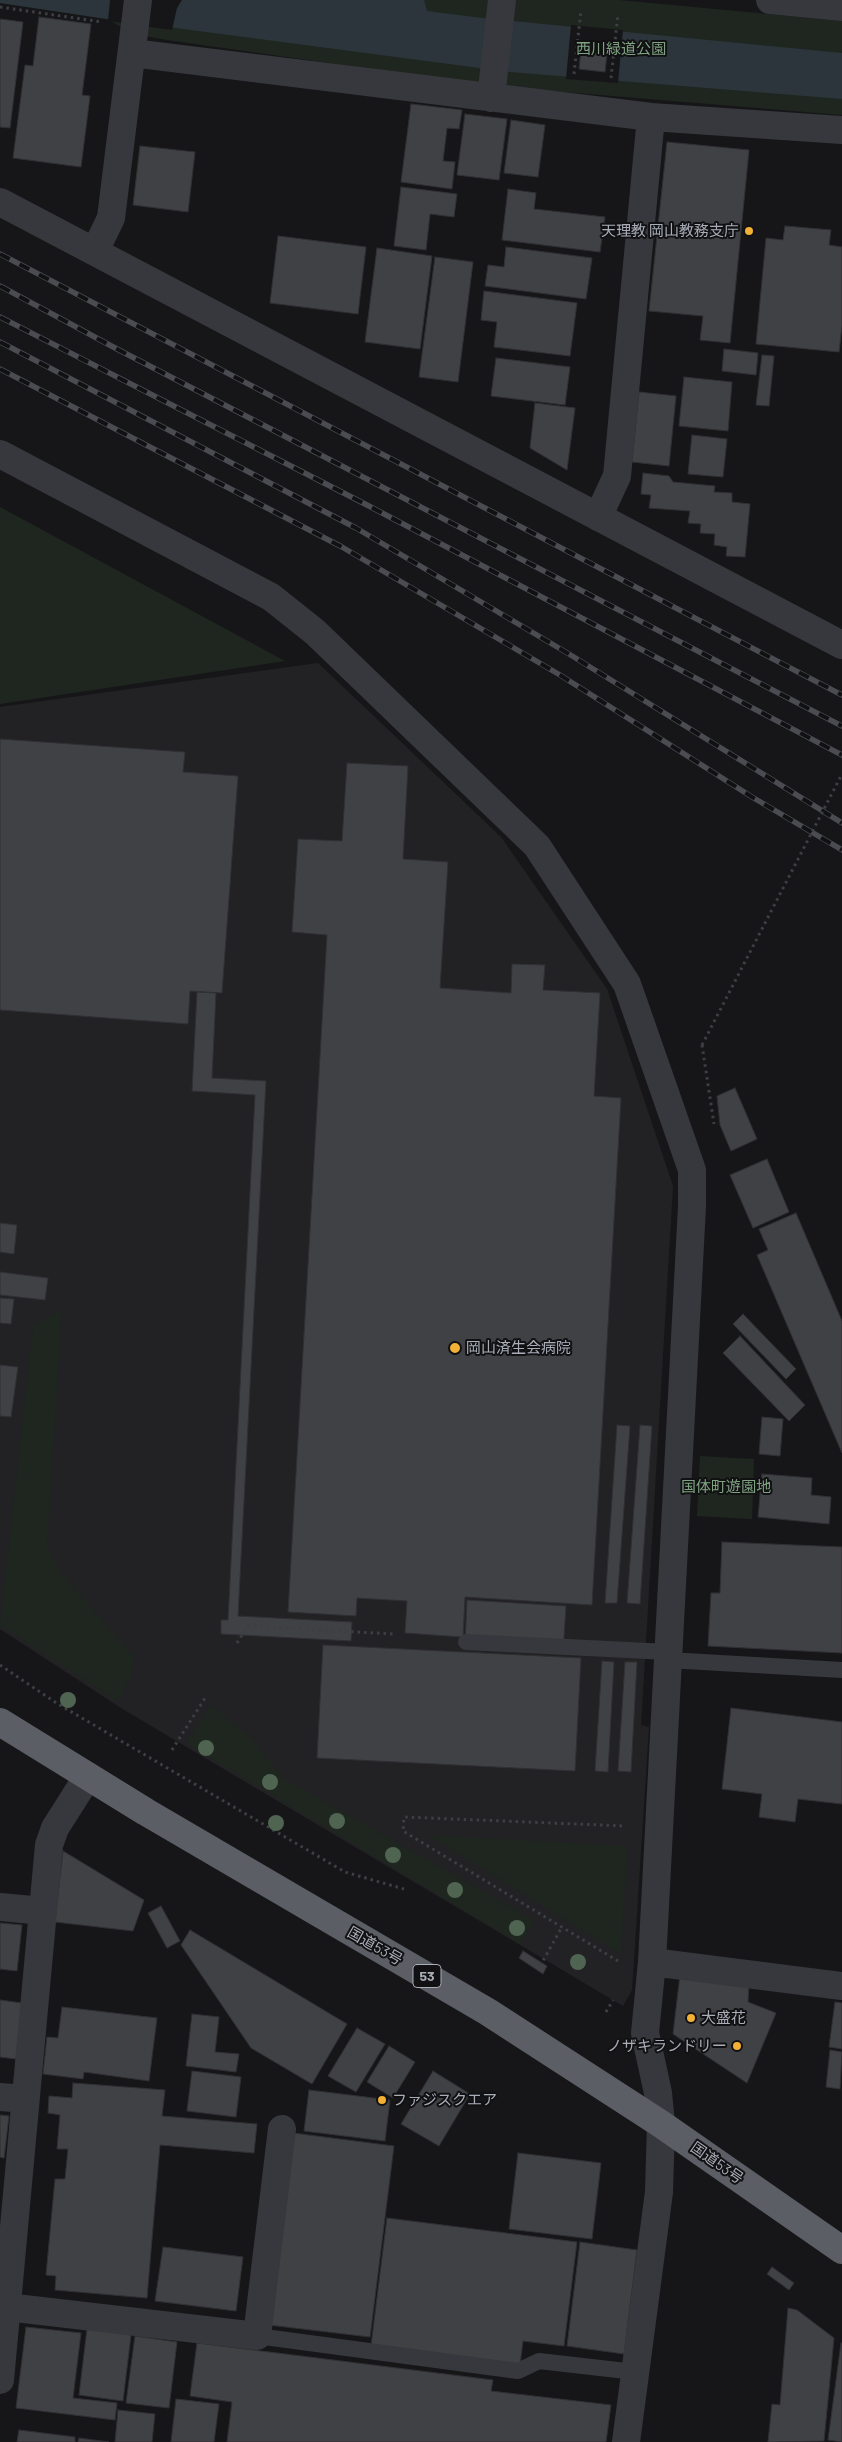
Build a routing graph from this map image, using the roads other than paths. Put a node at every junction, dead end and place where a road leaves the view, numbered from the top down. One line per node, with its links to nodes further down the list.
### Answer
1 (770, 0): 2 (street)
2 (842, 7)
3 (501, 8): 5 (street)
4 (135, 26): 5 (street); 9 (street)
5 (492, 85): 6 (street)
6 (651, 117): 7 (street); 11 (street)
7 (842, 130)
8 (0, 202): 9 (street)
9 (94, 251): 11 (street)
10 (0, 454): 14 (street)
11 (598, 517): 12 (street)
12 (842, 645)
13 (466, 1642): 14 (lane)
14 (668, 1656): 15 (lane); 20 (street)
15 (842, 1670)
16 (0, 1722): 17 (highway, 国道53号 / 53)
17 (88, 1776): 19 (street); 23 (highway, 国道53号 / 53)
18 (0, 1907): 19 (street)
19 (42, 1911): 22 (street)
20 (652, 1962): 21 (street); 23 (street)
21 (842, 1986)
22 (13, 2098): 26 (street)
23 (661, 2124): 25 (highway, 国道53号 / 53); 29 (street)
24 (282, 2129): 28 (street)
25 (842, 2250)
26 (6, 2252): 27 (street)
27 (6, 2306): 28 (street); 30 (street)
28 (257, 2336): 29 (lane)
29 (635, 2372): 31 (street)
30 (0, 2380)
31 (626, 2442)

